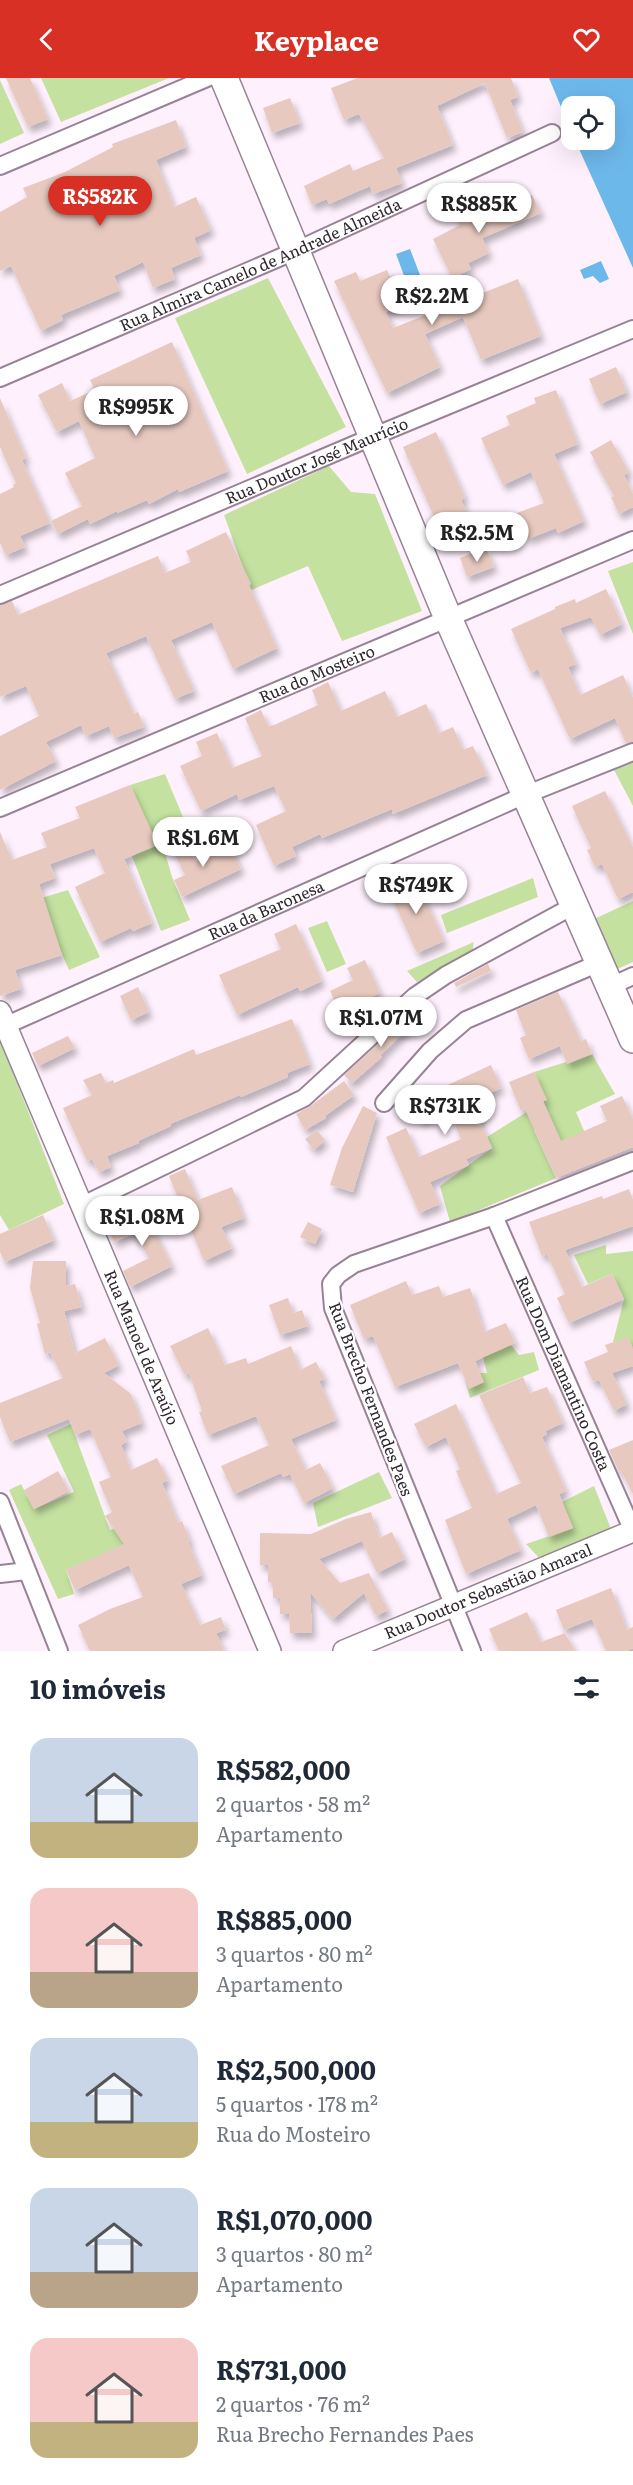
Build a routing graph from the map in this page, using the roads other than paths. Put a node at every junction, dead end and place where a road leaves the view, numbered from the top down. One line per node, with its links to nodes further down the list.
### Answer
1 (207, 78): 4 (street)
2 (224, 78): 5 (main road)
3 (552, 133): 5 (street, Rua Almira Camelo de Andrade Almeida)
4 (0, 166)
5 (295, 251): 7 (street, Rua Almira Camelo de Andrade Almeida); 8 (main road)
6 (633, 329): 8 (street, Rua Doutor José Maurício)
7 (0, 378)
8 (372, 437): 10 (street, Rua Doutor José Maurício); 11 (main road)
9 (633, 540): 11 (street, Rua do Mosteiro)
10 (0, 595)
11 (448, 618): 13 (main road); 14 (street, Rua do Mosteiro)
12 (633, 752): 13 (street, Rua da Baronesa)
13 (525, 795): 15 (main road); 17 (street, Rua da Baronesa)
14 (0, 808)
15 (573, 906): 16 (main road); 21 (street)
16 (614, 975): 18 (main road); 19 (street)
17 (2, 1022): 21 (street, Rua Manoel de Araújo)
18 (633, 1039)
19 (384, 1103)
20 (633, 1161): 22 (street, Rua Brecho Fernandes Paes)
21 (81, 1206): 29 (street, Rua Manoel de Araújo)
22 (494, 1216): 24 (street, Rua Dom Diamantino Costa); 27 (street, Rua Brecho Fernandes Paes)
23 (0, 1502): 25 (street)
24 (633, 1531): 27 (street, Rua Doutor Sebastião Amaral)
25 (27, 1571): 26 (street); 28 (street)
26 (0, 1574)
27 (452, 1605): 30 (street, Rua Doutor Sebastião Amaral); 31 (street, Rua Brecho Fernandes Paes)
28 (59, 1651)
29 (270, 1651)
30 (344, 1651)
31 (472, 1651)

